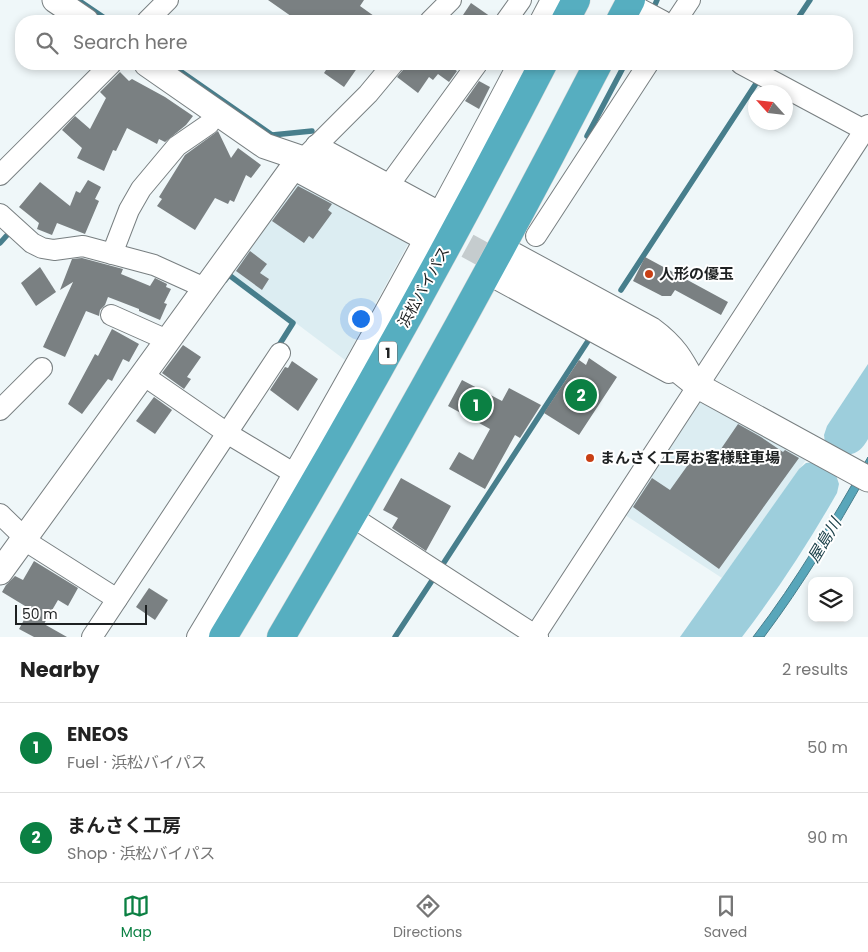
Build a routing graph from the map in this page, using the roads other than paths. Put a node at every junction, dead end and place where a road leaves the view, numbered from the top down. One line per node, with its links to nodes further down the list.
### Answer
1 (55, 0): 9 (street)
2 (168, 0): 10 (street)
3 (452, 0): 11 (street)
4 (521, 0): 12 (street)
5 (551, 0): 13 (street)
6 (576, 0): 14 (highway)
7 (690, 0): 16 (street)
8 (627, 8): 15 (street)
9 (77, 15)
10 (153, 15)
11 (436, 15)
12 (510, 15)
13 (543, 15)
14 (568, 15)
15 (646, 15)
16 (680, 15)
17 (105, 70): 29 (street)
18 (156, 70): 26 (street)
19 (389, 70): 28 (street)
20 (473, 70): 30 (street)
21 (515, 70): 33 (street)
22 (539, 70): 33 (highway, 浜松バイパス / 1)
23 (595, 70): 36 (highway)
24 (644, 70): 31 (street)
25 (754, 70): 27 (street)
26 (217, 112): 28 (street); 35 (street)
27 (867, 129): 44 (street)
28 (304, 158): 30 (street); 33 (street); 38 (street)
29 (0, 175)
30 (389, 185): 33 (street)
31 (554, 208): 34 (street); 36 (street)
32 (4, 225): 35 (street)
33 (438, 229): 48 (highway, 浜松バイパス / 1)
34 (536, 236)
35 (112, 254): 38 (street)
36 (512, 257): 37 (highway); 44 (street)
37 (487, 274): 44 (street); 50 (highway)
38 (204, 290): 40 (street)
39 (111, 315): 40 (street)
40 (166, 342): 43 (street)
41 (280, 353): 46 (street)
42 (42, 368): 45 (street)
43 (143, 375): 46 (street); 51 (street)
44 (698, 386): 47 (street); 54 (street)
45 (0, 410)
46 (227, 432): 48 (street); 53 (street)
47 (859, 474)
48 (303, 479): 56 (street); 57 (highway, 浜松バイパス / 1)
49 (0, 514): 51 (street)
50 (351, 516): 54 (street); 58 (highway)
51 (24, 538): 52 (street); 53 (street)
52 (0, 572)
53 (117, 599): 55 (street)
54 (536, 636)
55 (92, 637)
56 (197, 637)
57 (223, 637)
58 (280, 637)

